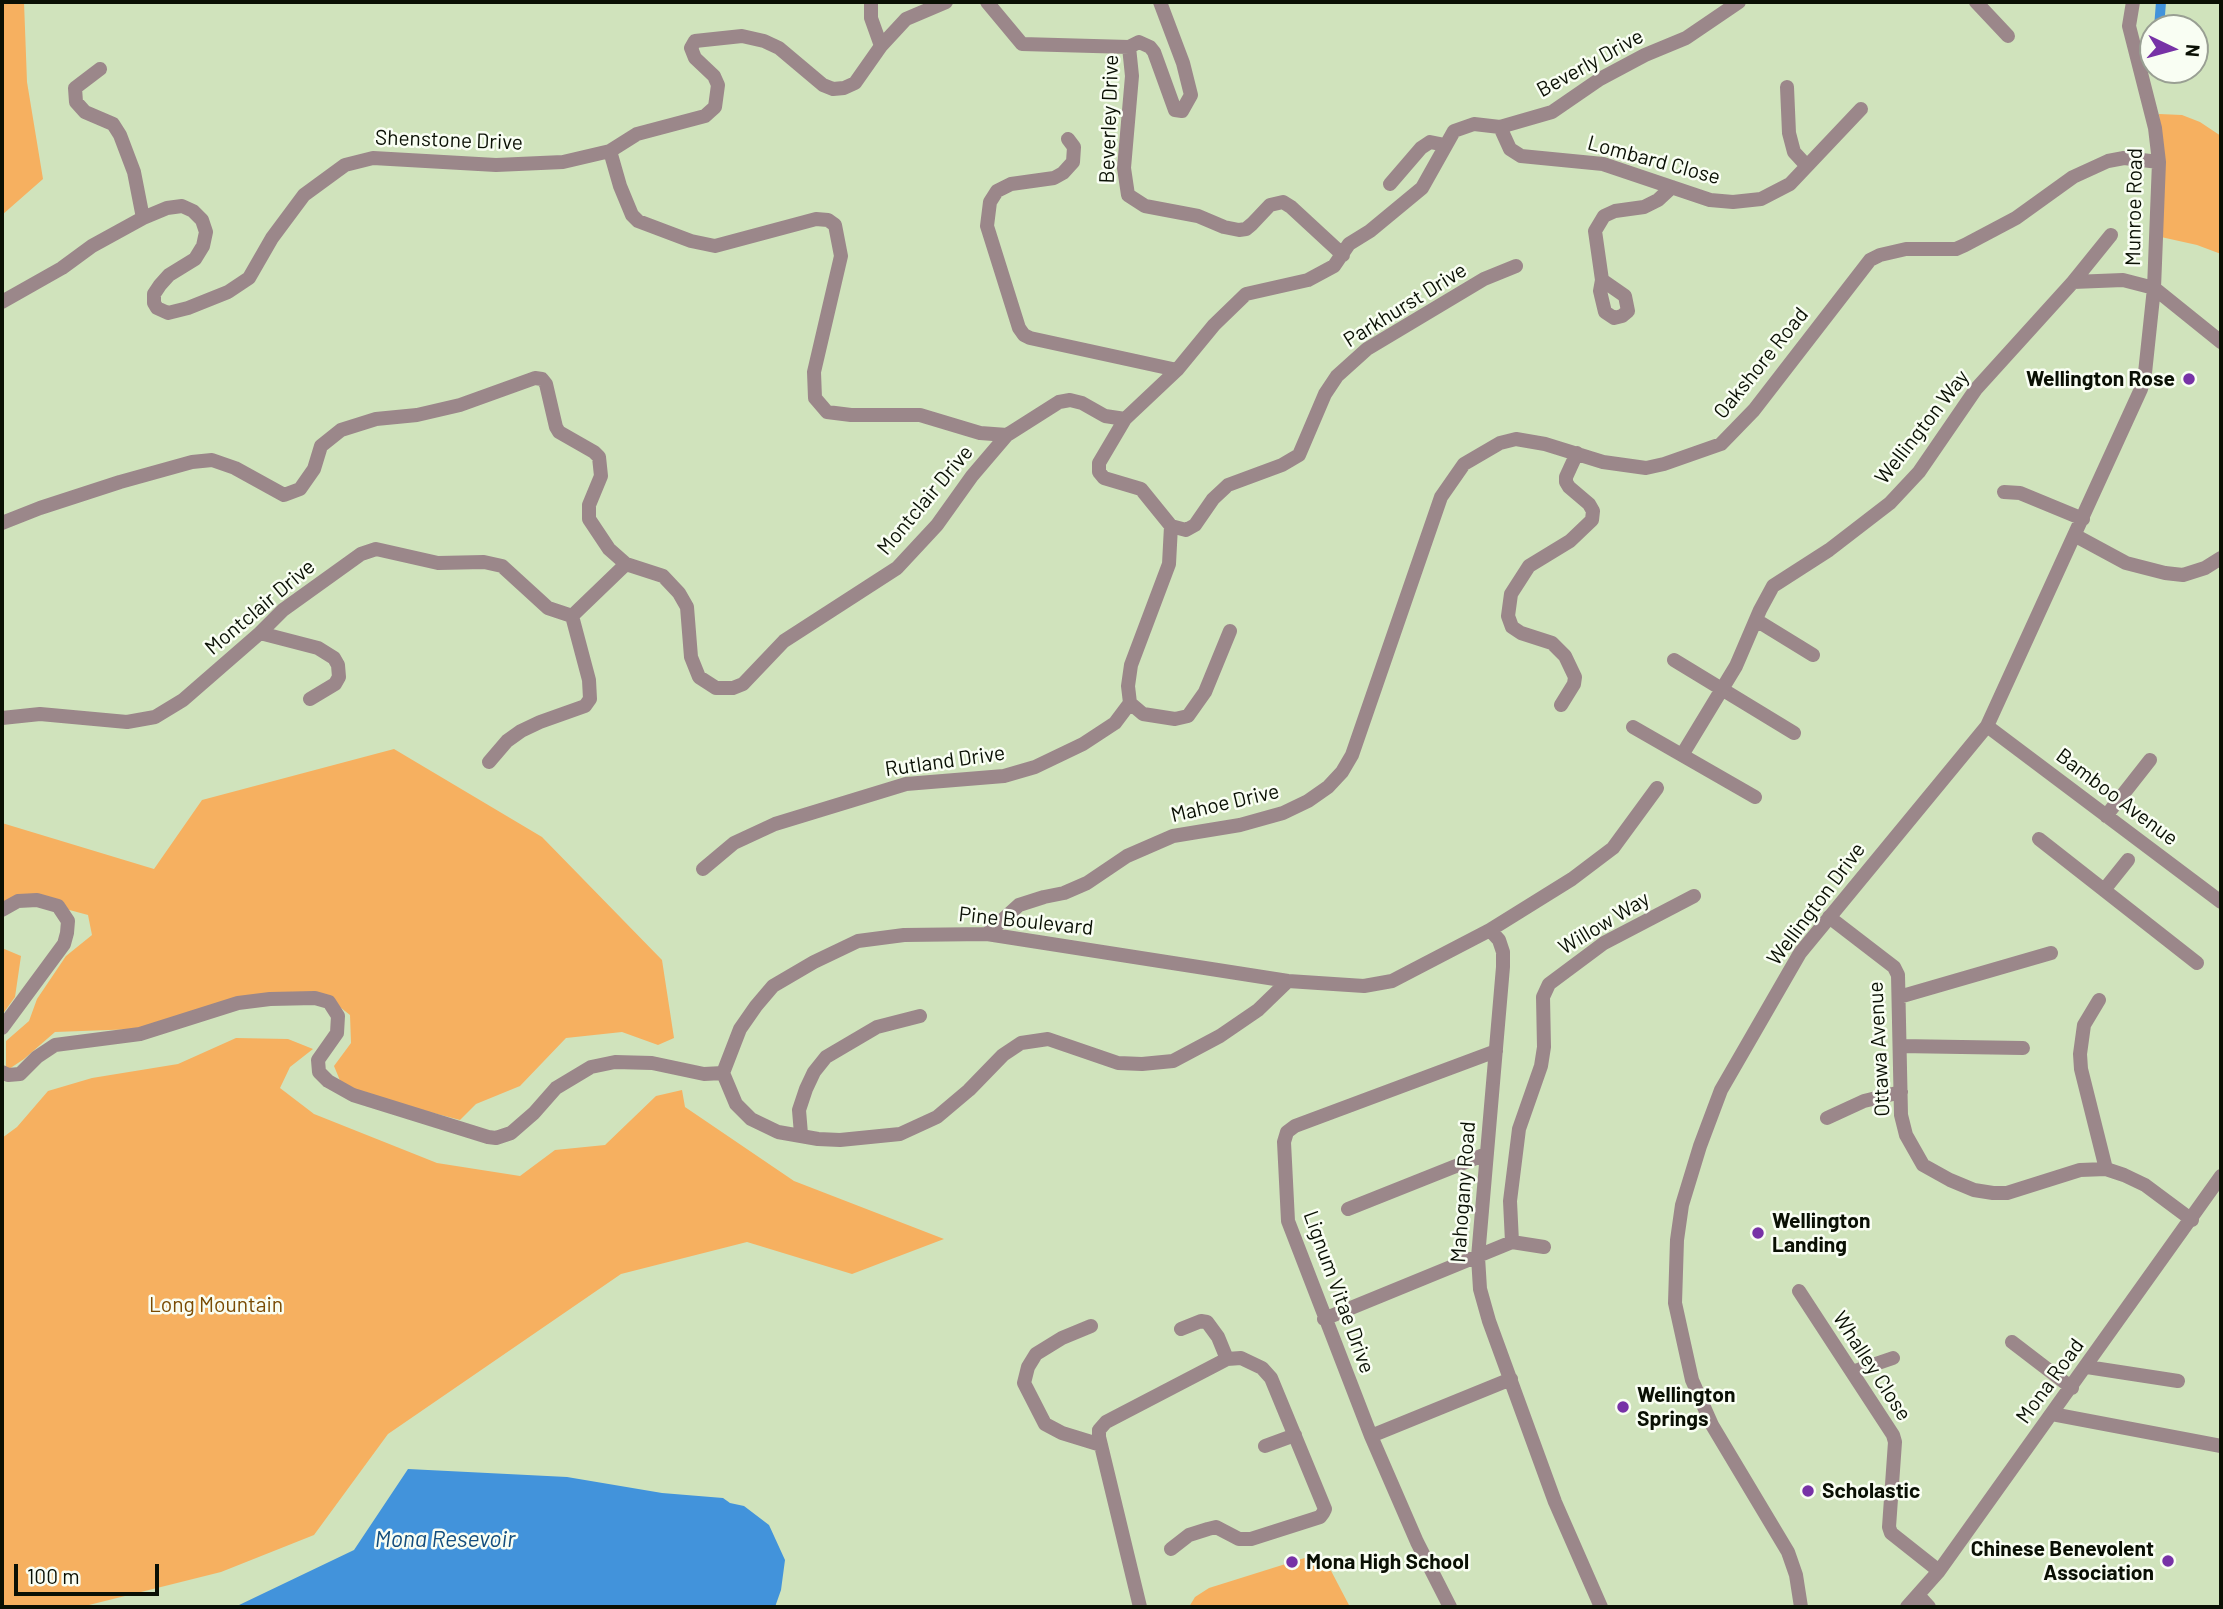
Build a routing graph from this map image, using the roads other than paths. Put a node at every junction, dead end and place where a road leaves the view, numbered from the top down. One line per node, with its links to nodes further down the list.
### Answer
1 (871, 2): 9 (street)
2 (946, 2): 9 (street, Shenstone Drive)
3 (987, 2): 10 (street)
4 (1160, 2): 10 (street, Beverley Drive)
5 (1739, 2): 14 (street, Beverly Drive)
6 (1976, 2): 8 (street)
7 (2133, 2): 18 (street, Munroe Road)
8 (2008, 36)
9 (881, 47): 17 (street, Shenstone Drive)
10 (1129, 47): 24 (street, Beverley Drive)
11 (100, 69): 22 (street)
12 (1787, 87): 19 (street)
13 (1861, 109): 19 (street, Lombard Close)
14 (1500, 127): 16 (street, Beverly Drive); 21 (street, Lombard Close)
15 (1068, 139): 31 (street)
16 (1445, 145): 20 (street); 24 (street, Beverly Drive)
17 (610, 151): 22 (street, Shenstone Drive); 33 (street)
18 (2159, 162): 28 (street, Munroe Road); 34 (street, Oakshore Road)
19 (1806, 165): 21 (street, Lombard Close)
20 (1390, 184)
21 (1672, 187): 26 (street)
22 (144, 218): 29 (street, Shenstone Drive)
23 (2111, 235): 27 (street, Wellington Way)
24 (1343, 255): 31 (street)
25 (1516, 267): 38 (street, Parkhurst Drive)
26 (1602, 280)
27 (2073, 282): 28 (street); 44 (street, Wellington Way)
28 (2154, 288): 30 (street, Munroe Road); 36 (street, Wellington Drive)
29 (2, 302)
30 (2221, 342)
31 (1177, 370): 32 (street)
32 (1125, 419): 33 (street, Montclair Drive); 38 (street)
33 (1007, 435): 41 (street, Montclair Drive)
34 (1577, 453): 42 (street, Oakshore Road); 52 (street)
35 (2004, 492): 36 (street)
36 (2083, 519): 39 (street, Wellington Drive)
37 (2, 523): 41 (street)
38 (1171, 526): 51 (street)
39 (2076, 536): 40 (street); 55 (street, Wellington Drive)
40 (2221, 558)
41 (626, 564): 43 (street)
42 (1406, 598): 72 (street, Mahoe Drive)
43 (572, 616): 46 (street, Montclair Drive); 59 (street)
44 (1756, 620): 47 (street); 49 (street, Wellington Way)
45 (1230, 631): 51 (street)
46 (260, 634): 50 (street); 53 (street, Montclair Drive)
47 (1813, 655)
48 (1674, 660): 49 (street)
49 (1721, 690): 56 (street); 57 (street, Wellington Way)
50 (310, 699)
51 (1130, 703): 65 (street, Rutland Drive)
52 (1561, 705)
53 (2, 718)
54 (1633, 726): 57 (street)
55 (1987, 726): 62 (street, Bamboo Avenue); 70 (street, Wellington Drive)
56 (1794, 733)
57 (1682, 755): 61 (street)
58 (2150, 760): 62 (street)
59 (489, 762)
60 (1657, 788): 71 (street, Pine Boulevard)
61 (1755, 797)
62 (2106, 816): 64 (street, Bamboo Avenue)
63 (2039, 839): 66 (street)
64 (2135, 851): 66 (street); 68 (street, Bamboo Avenue)
65 (703, 869)
66 (2104, 890): 74 (street)
67 (1694, 896): 93 (street, Willow Way)
68 (2221, 902)
69 (2, 910): 79 (street)
70 (1829, 917): 76 (street, Ottawa Avenue); 120 (street, Wellington Drive)
71 (1490, 930): 75 (street, Pine Boulevard); 82 (street, Mahogany Road)
72 (987, 934): 75 (street, Pine Boulevard); 84 (street, Pine Boulevard)
73 (2051, 953): 76 (street)
74 (2197, 963)
75 (1288, 981): 87 (street)
76 (1899, 997): 80 (street, Ottawa Avenue)
77 (2099, 1000): 89 (street)
78 (920, 1016): 87 (street)
79 (2, 1028)
80 (1900, 1046): 81 (street); 85 (street, Ottawa Avenue)
81 (2023, 1048)
82 (1496, 1051): 88 (street, Mahogany Road); 97 (street, Lignum Vitae Drive)
83 (2, 1072): 84 (street)
84 (723, 1073): 87 (street)
85 (1901, 1092): 86 (street); 89 (street, Ottawa Avenue)
86 (1827, 1118)
87 (801, 1134)
88 (1486, 1154): 91 (street); 95 (street, Mahogany Road)
89 (2106, 1169): 92 (street, Ottawa Avenue)
90 (2221, 1176): 92 (street, Mona Road)
91 (1348, 1209)
92 (2192, 1220): 103 (street, Mona Road)
93 (1512, 1242): 94 (street); 95 (street)
94 (1544, 1247)
95 (1478, 1257): 97 (street); 105 (street, Mahogany Road)
96 (1799, 1291): 104 (street, Whalley Close)
97 (1324, 1319): 110 (street, Lignum Vitae Drive)
98 (1091, 1326): 111 (street)
99 (1181, 1329): 102 (street)
100 (2012, 1342): 107 (street)
101 (1893, 1358): 104 (street)
102 (1227, 1359): 109 (street); 111 (street)
103 (2087, 1367): 106 (street); 107 (street, Mona Road)
104 (1852, 1372): 115 (street, Whalley Close)
105 (1511, 1379): 110 (street); 119 (street, Mahogany Road)
106 (2178, 1381)
107 (2072, 1388): 108 (street, Mona Road)
108 (2052, 1414): 113 (street); 115 (street, Mona Road)
109 (1294, 1435): 112 (street); 114 (street)
110 (1371, 1436): 118 (street, Lignum Vitae Drive)
111 (1101, 1445): 117 (street)
112 (1265, 1446)
113 (2221, 1446)
114 (1171, 1549)
115 (1939, 1571): 116 (street, Mona Road)
116 (1919, 1596): 121 (street, Mona Road); 122 (street)
117 (1140, 1607)
118 (1451, 1607)
119 (1601, 1607)
120 (1801, 1607)
121 (1907, 1607)
122 (1929, 1607)

